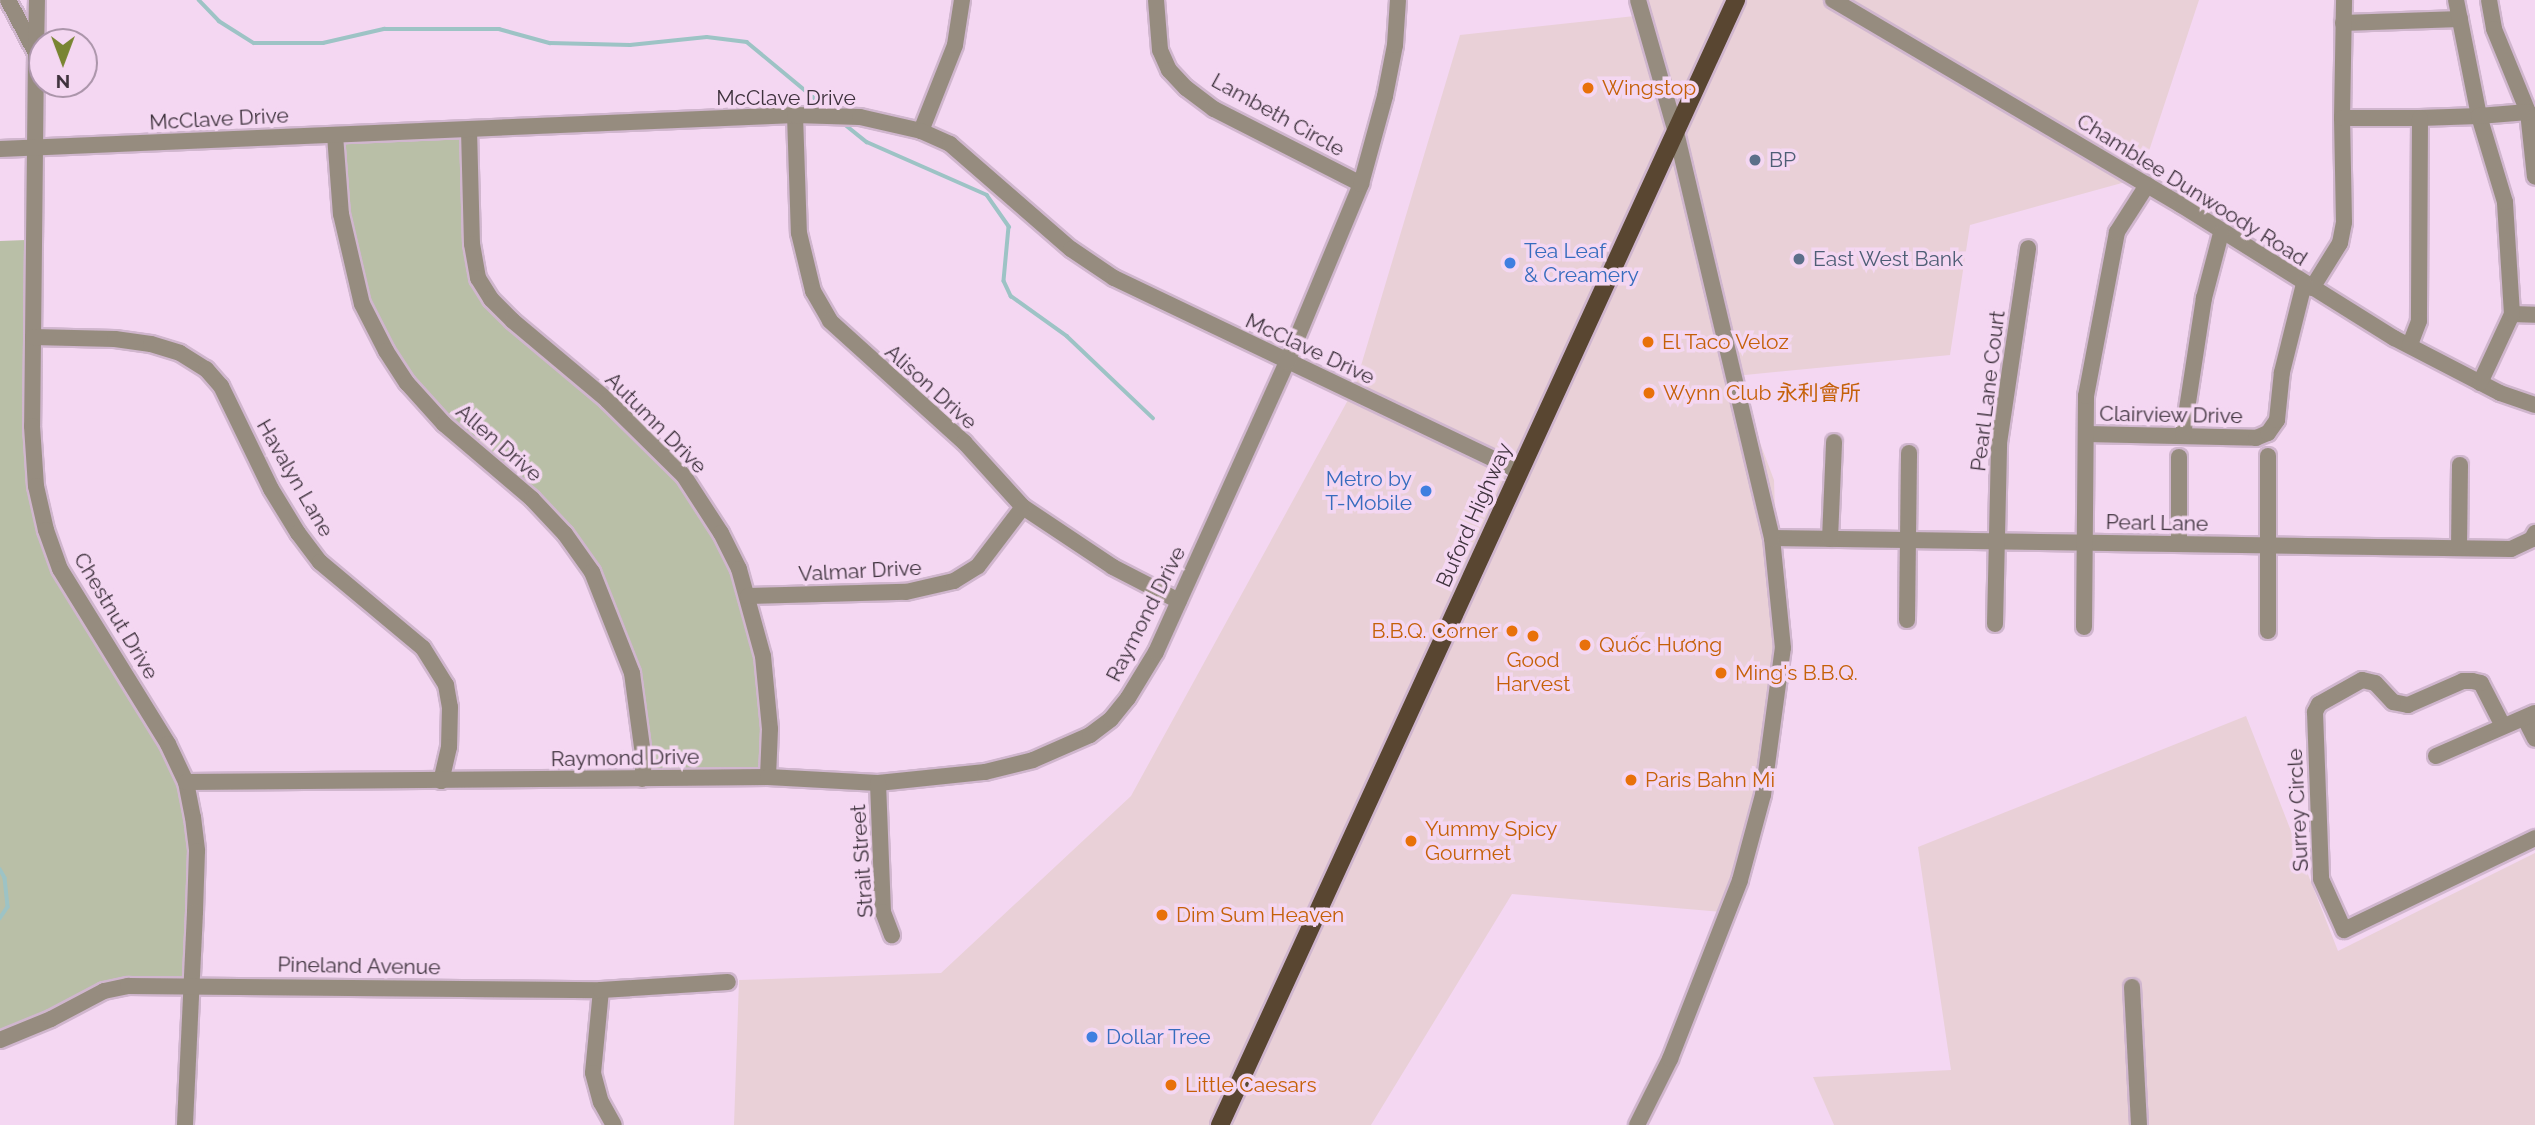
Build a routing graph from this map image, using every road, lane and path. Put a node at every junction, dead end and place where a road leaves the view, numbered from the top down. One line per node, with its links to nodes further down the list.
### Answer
1 (8, 0): 15 (street, Chestnut Drive)
2 (37, 0): 14 (street)
3 (962, 0): 24 (street)
4 (1156, 0): 29 (street, Lambeth Circle)
5 (1398, 0): 29 (street, Raymond Drive)
6 (1638, 0): 22 (street)
7 (1736, 0): 22 (main road, Buford Highway)
8 (1833, 0): 30 (street, Chamblee Dunwoody Road)
9 (2344, 0): 13 (street)
10 (2456, 0): 12 (street)
11 (2490, 0): 17 (street)
12 (2460, 19): 13 (street); 19 (street)
13 (2343, 23): 20 (street)
14 (36, 28)
15 (28, 38)
16 (35, 98): 26 (street, Chestnut Drive)
17 (2528, 112): 19 (street); 28 (street)
18 (795, 116): 23 (street, McClave Drive); 24 (street, McClave Drive); 49 (street, Alison Drive)
19 (2479, 116): 21 (street); 34 (street)
20 (2342, 118): 21 (street); 33 (street)
21 (2420, 118): 37 (street)
22 (1675, 129): 48 (main road, Buford Highway); 51 (street)
23 (469, 130): 25 (street, McClave Drive); 59 (street, Autumn Drive)
24 (921, 131): 38 (street, McClave Drive)
25 (335, 135): 26 (street, McClave Drive); 70 (street, Allen Drive)
26 (33, 148): 27 (street, McClave Drive); 36 (street, Chestnut Drive)
27 (0, 149)
28 (2535, 177)
29 (1361, 184): 38 (street, Raymond Drive)
30 (2147, 185): 31 (street, Chamblee Dunwoody Road); 41 (street)
31 (2221, 233): 33 (street, Chamblee Dunwoody Road); 42 (street)
32 (2028, 248): 54 (street, Pearl Lane Court)
33 (2308, 286): 37 (street, Chamblee Dunwoody Road); 42 (street, Clairview Drive)
34 (2515, 315): 35 (street); 39 (street)
35 (2535, 316)
36 (33, 337): 71 (street, Havalyn Lane); 72 (street, Chestnut Drive)
37 (2410, 345): 39 (street, Chamblee Dunwoody Road)
38 (1287, 362): 48 (street, McClave Drive); 60 (street, Raymond Drive)
39 (2480, 383): 40 (street, Chamblee Dunwoody Road)
40 (2535, 404)
41 (2086, 434): 42 (street, Clairview Drive); 55 (street)
42 (2183, 435)
43 (1834, 442): 52 (street)
44 (1909, 453): 53 (street)
45 (2268, 456): 57 (street)
46 (2179, 457): 56 (street)
47 (2460, 465): 58 (street)
48 (1519, 471): 83 (main road, Buford Highway)
49 (1023, 507): 59 (street, Valmar Drive); 60 (street, Alison Drive)
50 (2535, 533): 58 (street, Pearl Lane)
51 (1772, 538): 52 (street, Pearl Lane); 84 (street)
52 (1830, 539): 53 (street, Pearl Lane)
53 (1908, 540): 54 (street, Pearl Lane); 61 (street)
54 (1995, 541): 55 (street, Pearl Lane); 62 (street, Pearl Lane Court)
55 (2085, 543): 56 (street, Pearl Lane); 63 (street)
56 (2179, 544): 57 (street, Pearl Lane)
57 (2268, 544): 58 (street, Pearl Lane); 64 (street)
58 (2459, 548)
59 (748, 596): 69 (street, Autumn Drive)
60 (1179, 601): 73 (street, Raymond Drive)
61 (1907, 620)
62 (1995, 624)
63 (2084, 627)
64 (2268, 631)
65 (2530, 716): 66 (street); 67 (street)
66 (2503, 726): 68 (street); 74 (street, Surrey Circle)
67 (2535, 739)
68 (2436, 756)
69 (768, 777): 70 (street, Raymond Drive); 73 (street, Raymond Drive)
70 (642, 779): 71 (street, Raymond Drive)
71 (441, 781): 72 (street, Raymond Drive)
72 (186, 782): 77 (street, Chestnut Drive)
73 (878, 783): 75 (street, Strait Street)
74 (2535, 838)
75 (892, 935)
76 (728, 982): 79 (street, Pineland Avenue)
77 (191, 985): 79 (street, Pineland Avenue); 80 (street, Pineland Avenue); 81 (street, Chestnut Drive)
78 (2132, 987): 85 (street)
79 (601, 990): 82 (street)
80 (0, 1040)
81 (185, 1125)
82 (614, 1125)
83 (1220, 1125)
84 (1637, 1125)
85 (2139, 1125)

